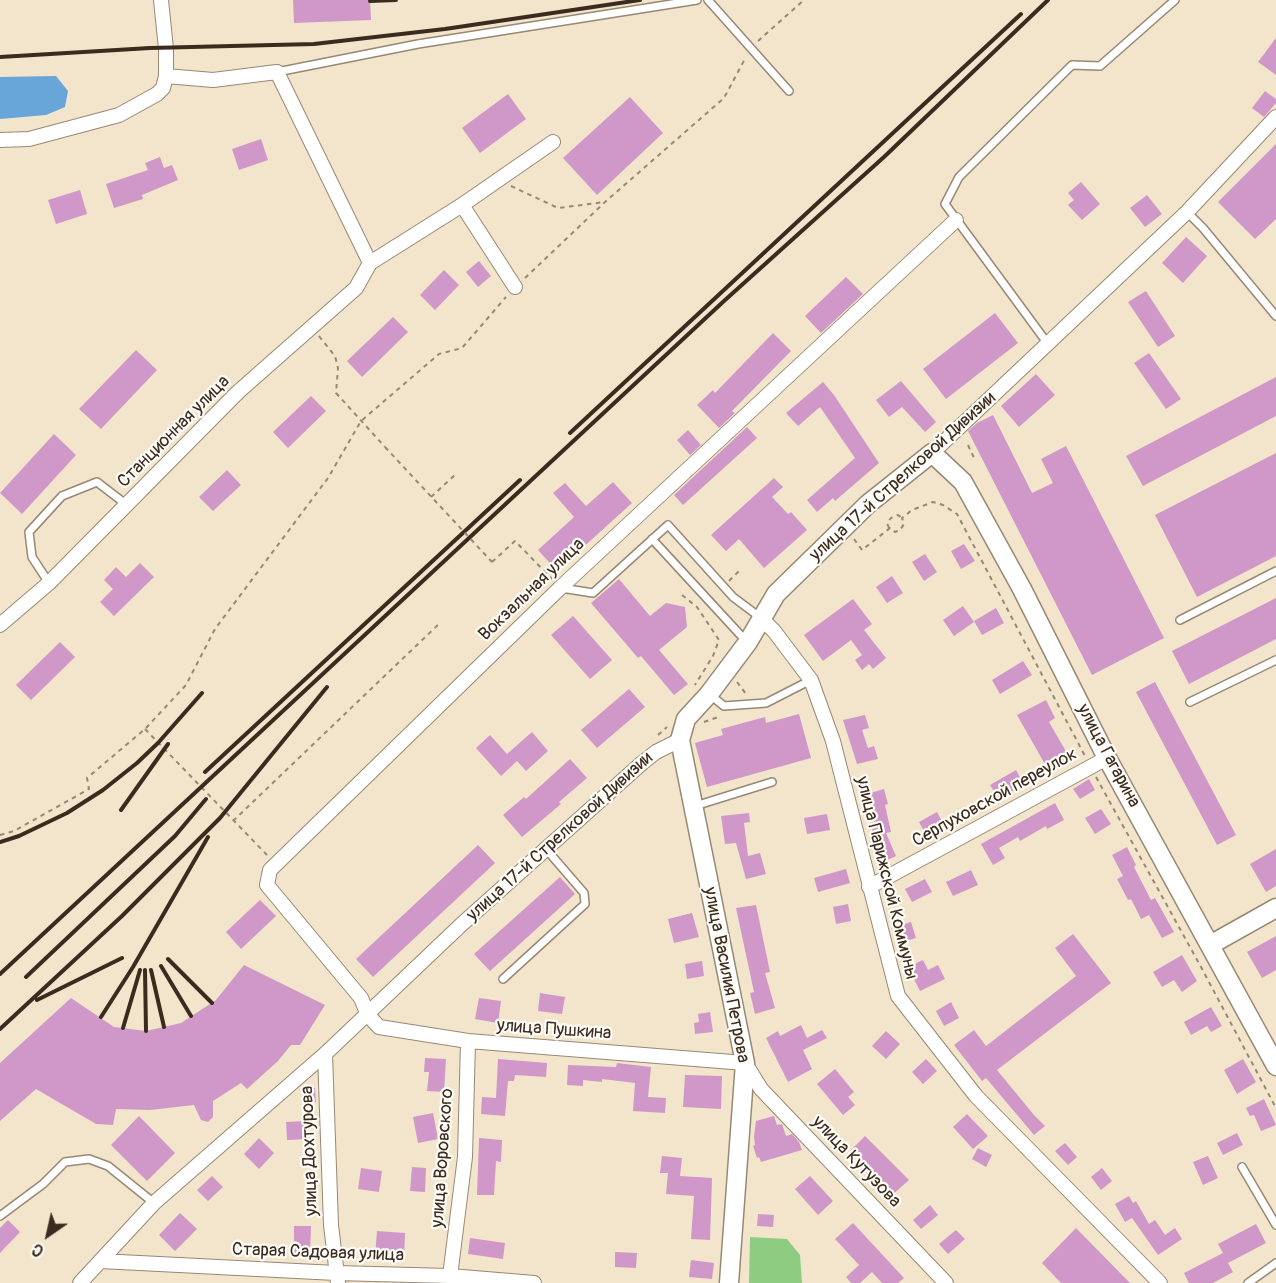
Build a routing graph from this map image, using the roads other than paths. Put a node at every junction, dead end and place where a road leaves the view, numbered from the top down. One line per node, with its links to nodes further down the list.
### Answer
1 (161, 0): 6 (street)
2 (697, 0): 5 (lane)
3 (708, 0): 7 (lane)
4 (1175, 0): 13 (lane)
5 (277, 72): 6 (street); 14 (street)
6 (166, 76): 9 (street)
7 (789, 91)
8 (1276, 117): 12 (street, улица 17-й Стрелковой Дивизии)
9 (0, 140)
10 (553, 142): 11 (street)
11 (462, 205): 14 (street); 15 (street)
12 (1187, 212): 16 (lane); 17 (street, улица 17-й Стрелковой Дивизии)
13 (957, 220): 17 (lane); 23 (street, Вокзальная улица)
14 (370, 263): 19 (street, Станционная улица)
15 (515, 287)
16 (1276, 316)
17 (1048, 344): 18 (street, улица 17-й Стрелковой Дивизии)
18 (932, 453): 24 (main road, улица 17-й Стрелковой Дивизии); 33 (main road, улица Гагарина)
19 (127, 504): 22 (street, Станционная улица); 22 (lane)
20 (652, 539): 23 (lane); 24 (lane); 27 (lane)
21 (1276, 571): 25 (lane)
22 (49, 583): 26 (street, Станционная улица)
23 (560, 588): 41 (street, Вокзальная улица)
24 (761, 618): 27 (main road, улица 17-й Стрелковой Дивизии); 29 (street, улица Парижской Коммуны)
25 (1180, 621)
26 (0, 625)
27 (748, 642): 30 (main road, улица 17-й Стрелковой Дивизии)
28 (1276, 660): 31 (lane)
29 (811, 680): 30 (lane); 37 (street, улица Парижской Коммуны)
30 (709, 694): 32 (main road, улица 17-й Стрелковой Дивизии)
31 (1190, 702)
32 (680, 741): 35 (main road, улица Василия Петрова); 36 (street, улица 17-й Стрелковой Дивизии)
33 (1107, 758): 37 (street, Серпуховской переулок); 39 (main road, улица Гагарина)
34 (772, 782): 35 (lane)
35 (693, 807): 44 (main road, улица Василия Петрова)
36 (546, 849): 40 (lane); 41 (street, улица 17-й Стрелковой Дивизии)
37 (869, 887): 58 (street, улица Парижской Коммуны)
38 (1276, 908): 39 (main road)
39 (1210, 945): 45 (main road, улица Гагарина)
40 (503, 979)
41 (368, 1014): 42 (street, улица Пушкина); 43 (street, улица 17-й Стрелковой Дивизии)
42 (468, 1041): 44 (street, улица Пушкина); 53 (street, улица Воровского)
43 (325, 1054): 47 (street, улица 17-й Стрелковой Дивизии); 52 (street, улица Дохтурова)
44 (745, 1063): 56 (main road, улица Василия Петрова); 57 (street, улица Кутузова)
45 (1276, 1066)
46 (1242, 1167): 49 (lane)
47 (154, 1203): 48 (lane); 50 (street, улица 17-й Стрелковой Дивизии)
48 (0, 1216)
49 (1276, 1226)
50 (100, 1261): 52 (street, Старая Садовая улица); 54 (street, улица 17-й Стрелковой Дивизии)
51 (1276, 1263): 59 (lane)
52 (337, 1278): 53 (street, Старая Садовая улица)
53 (454, 1279): 55 (street, Старая Садовая улица)
54 (80, 1283)
55 (534, 1283)
56 (729, 1283)
57 (946, 1283)
58 (1160, 1283)
59 (1248, 1283)

